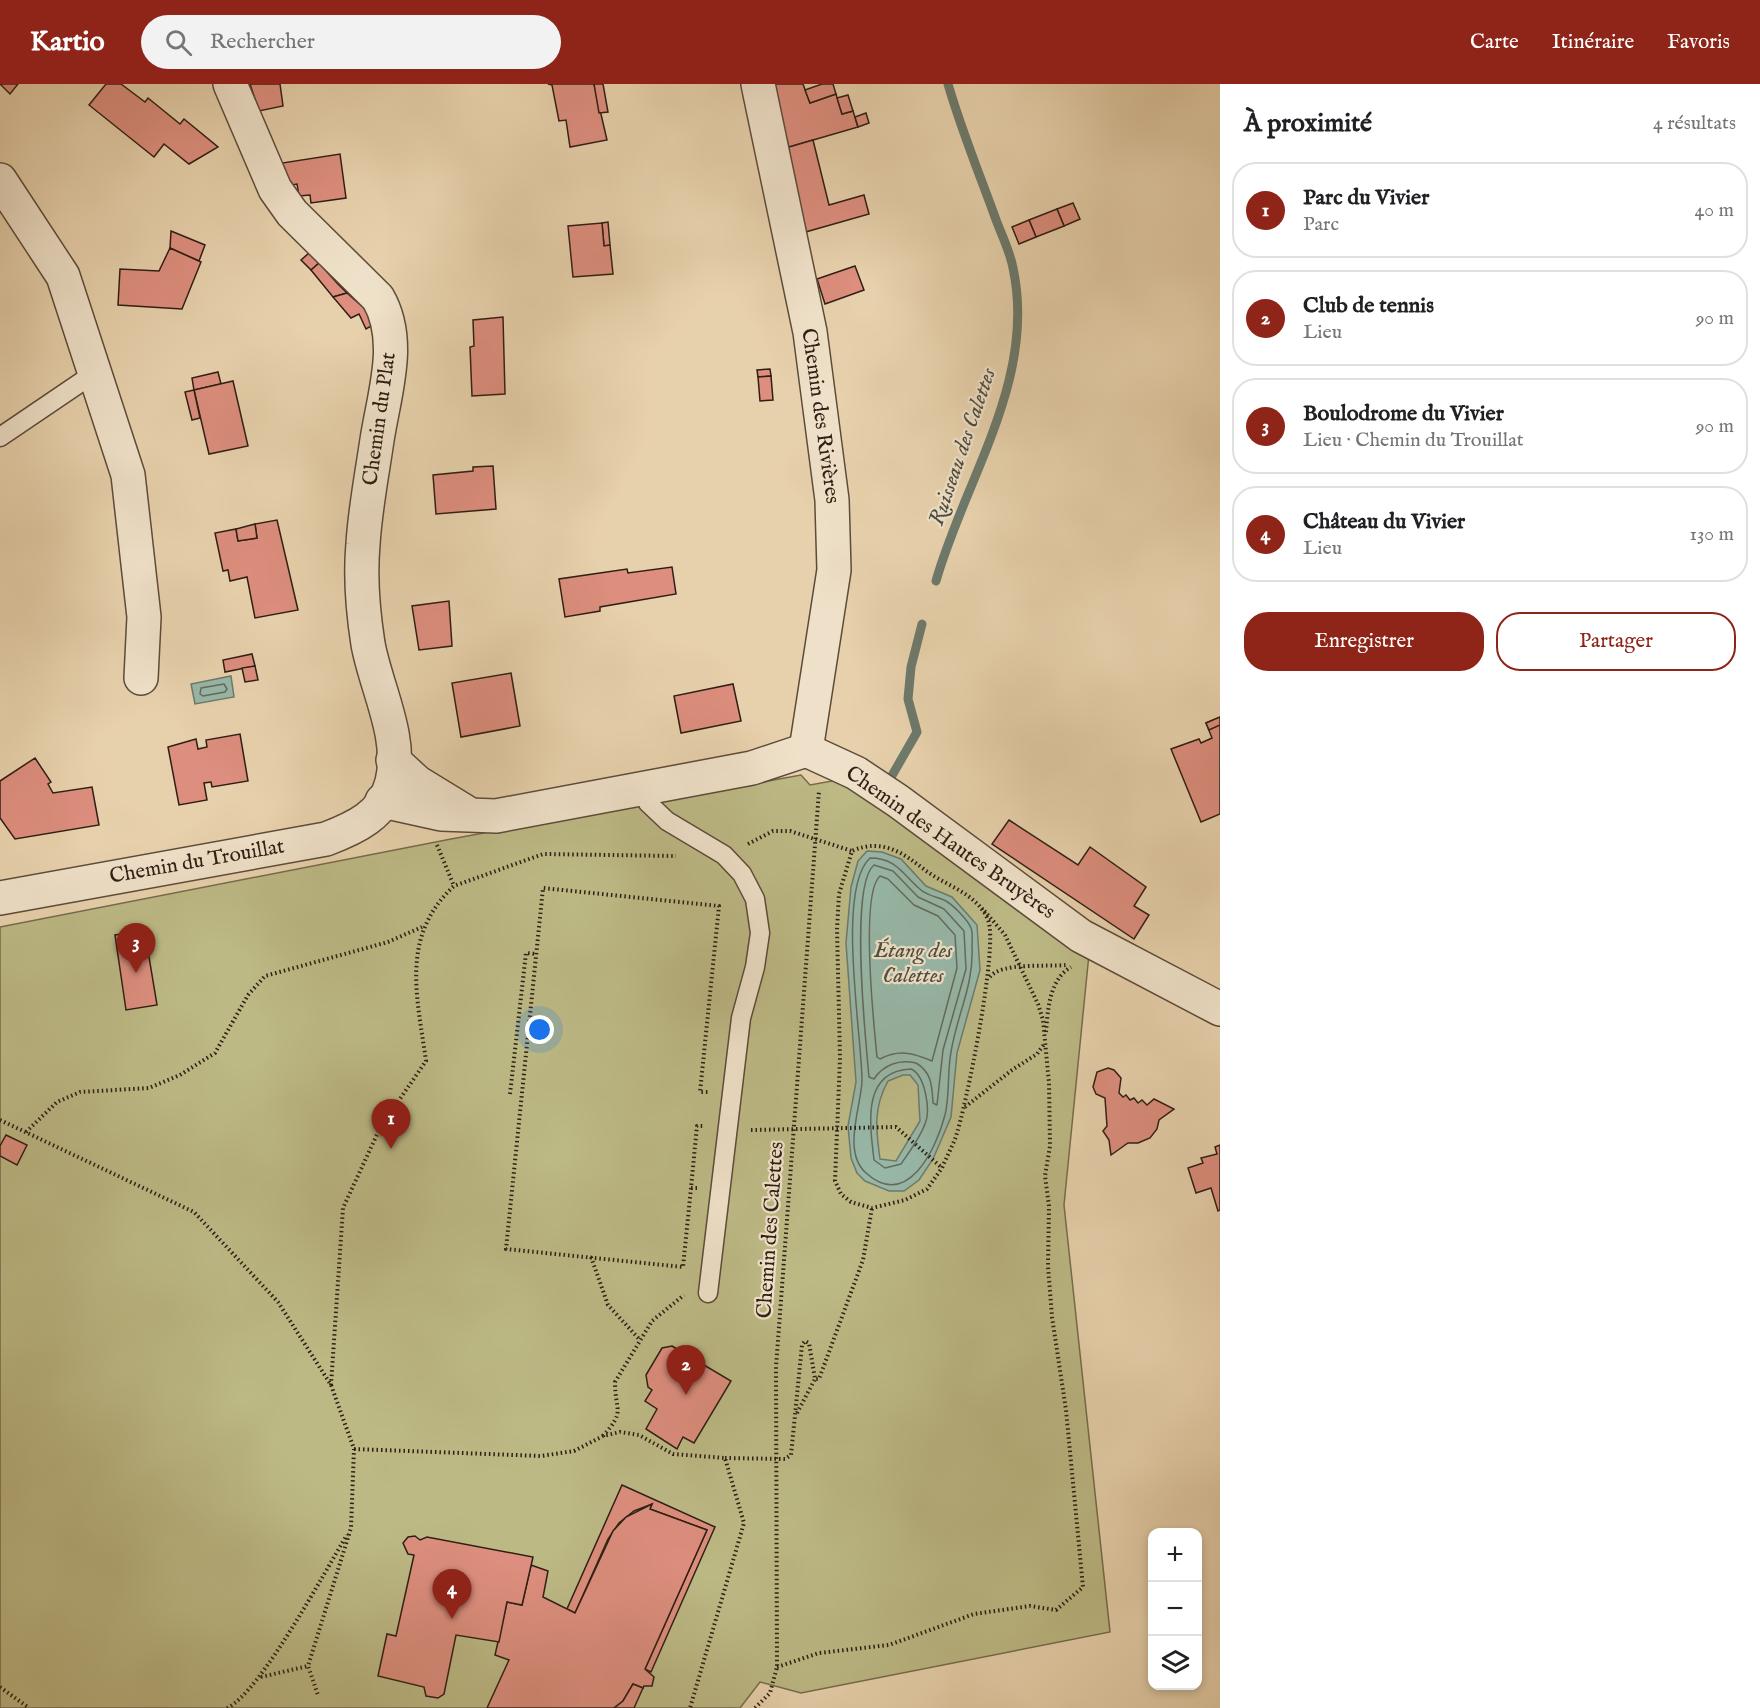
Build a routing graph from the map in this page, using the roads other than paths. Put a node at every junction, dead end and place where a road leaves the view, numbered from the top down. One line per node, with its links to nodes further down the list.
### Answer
1 (230, 84): 8 (street, Chemin du Plat)
2 (758, 84): 7 (street, Chemin des Rivières)
3 (0, 180): 4 (street)
4 (96, 372): 5 (lane); 6 (street)
5 (0, 437)
6 (141, 678)
7 (806, 750): 9 (street); 13 (street, Chemin des Hautes Bruyères)
8 (393, 760): 10 (street, Chemin du Plat); 11 (street)
9 (643, 789): 11 (street); 14 (lane)
10 (382, 801): 11 (street); 12 (street, Chemin du Trouillat)
11 (471, 814)
12 (0, 898)
13 (1220, 1009)
14 (708, 1293)

